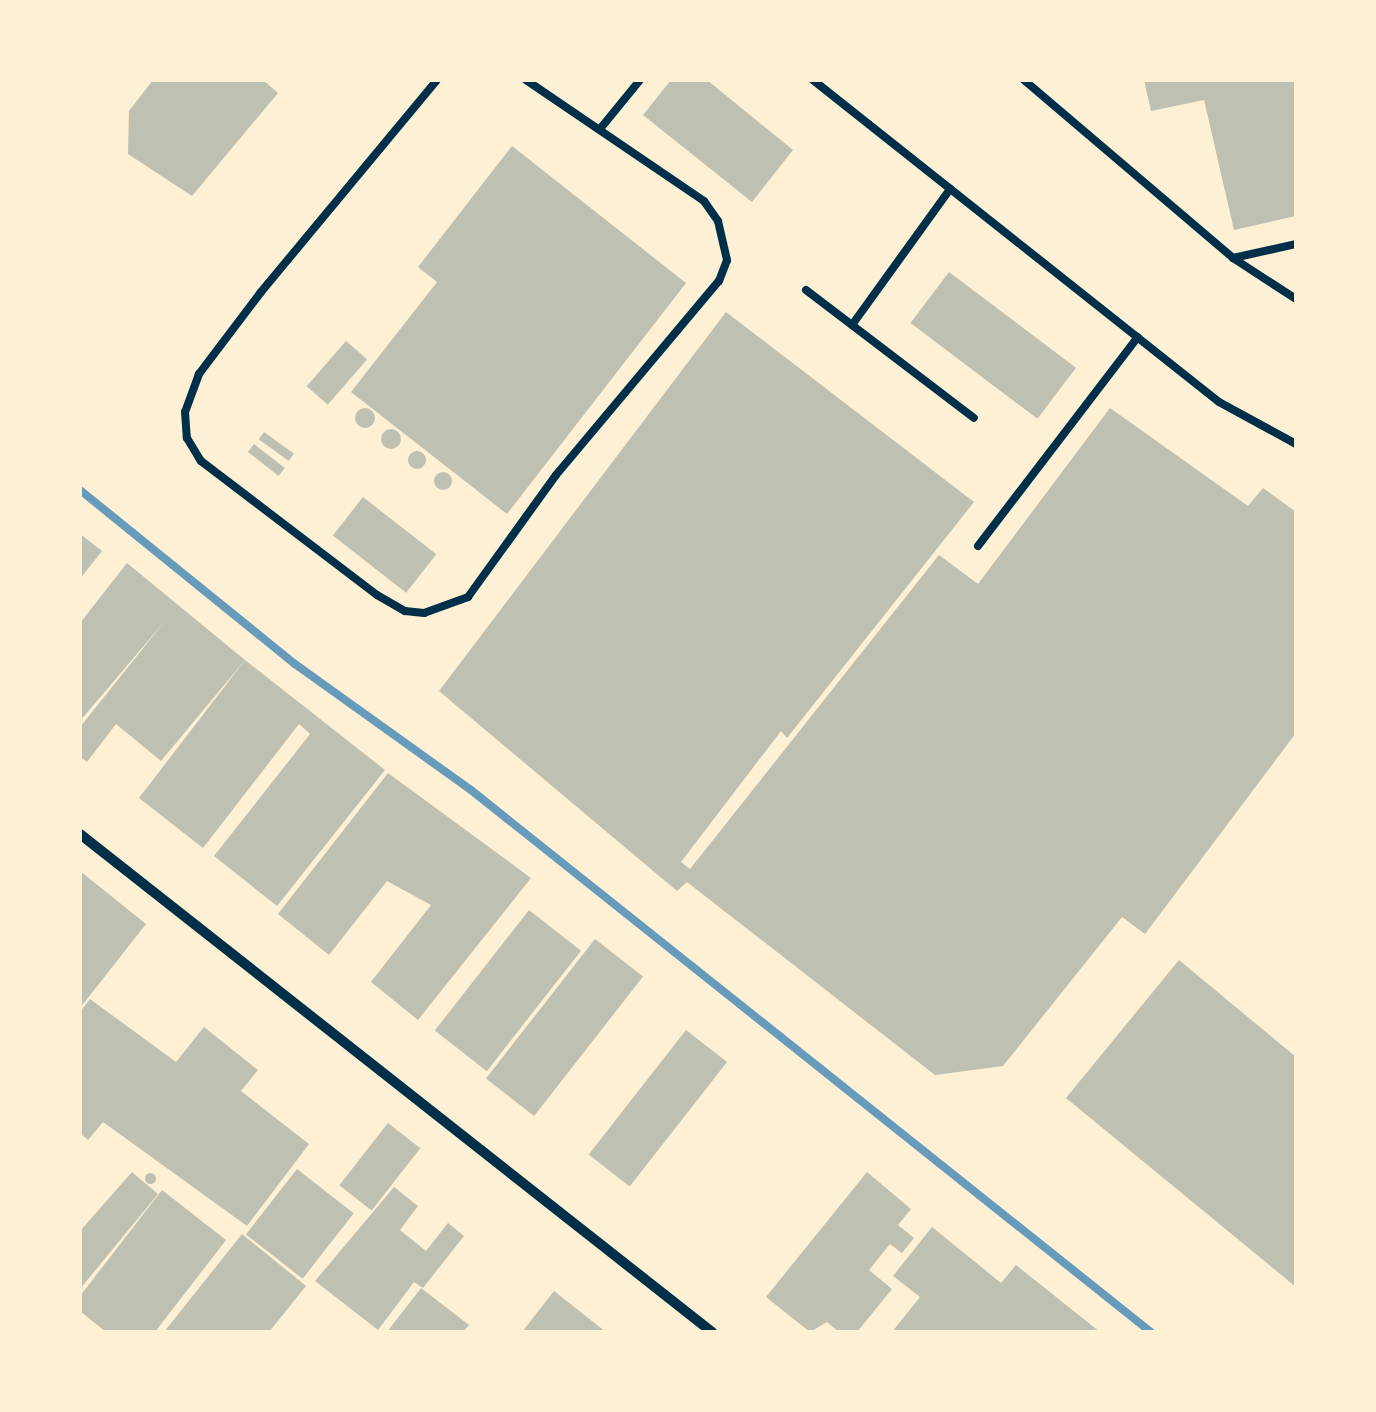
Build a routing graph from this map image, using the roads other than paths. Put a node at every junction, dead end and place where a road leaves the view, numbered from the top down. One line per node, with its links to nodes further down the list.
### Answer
1 (437, 80): 6 (lane)
2 (526, 80): 6 (lane)
3 (640, 80): 6 (lane)
4 (813, 80): 7 (lane)
5 (1024, 80): 9 (lane)
6 (600, 130)
7 (950, 189): 12 (lane); 13 (lane)
8 (1296, 244): 9 (lane)
9 (1232, 258): 11 (lane)
10 (806, 290): 12 (lane)
11 (1296, 299)
12 (852, 325): 14 (lane)
13 (1138, 338): 15 (lane); 16 (lane)
14 (974, 418)
15 (1296, 444)
16 (978, 546)
17 (80, 834): 18 (street)
18 (712, 1332)

